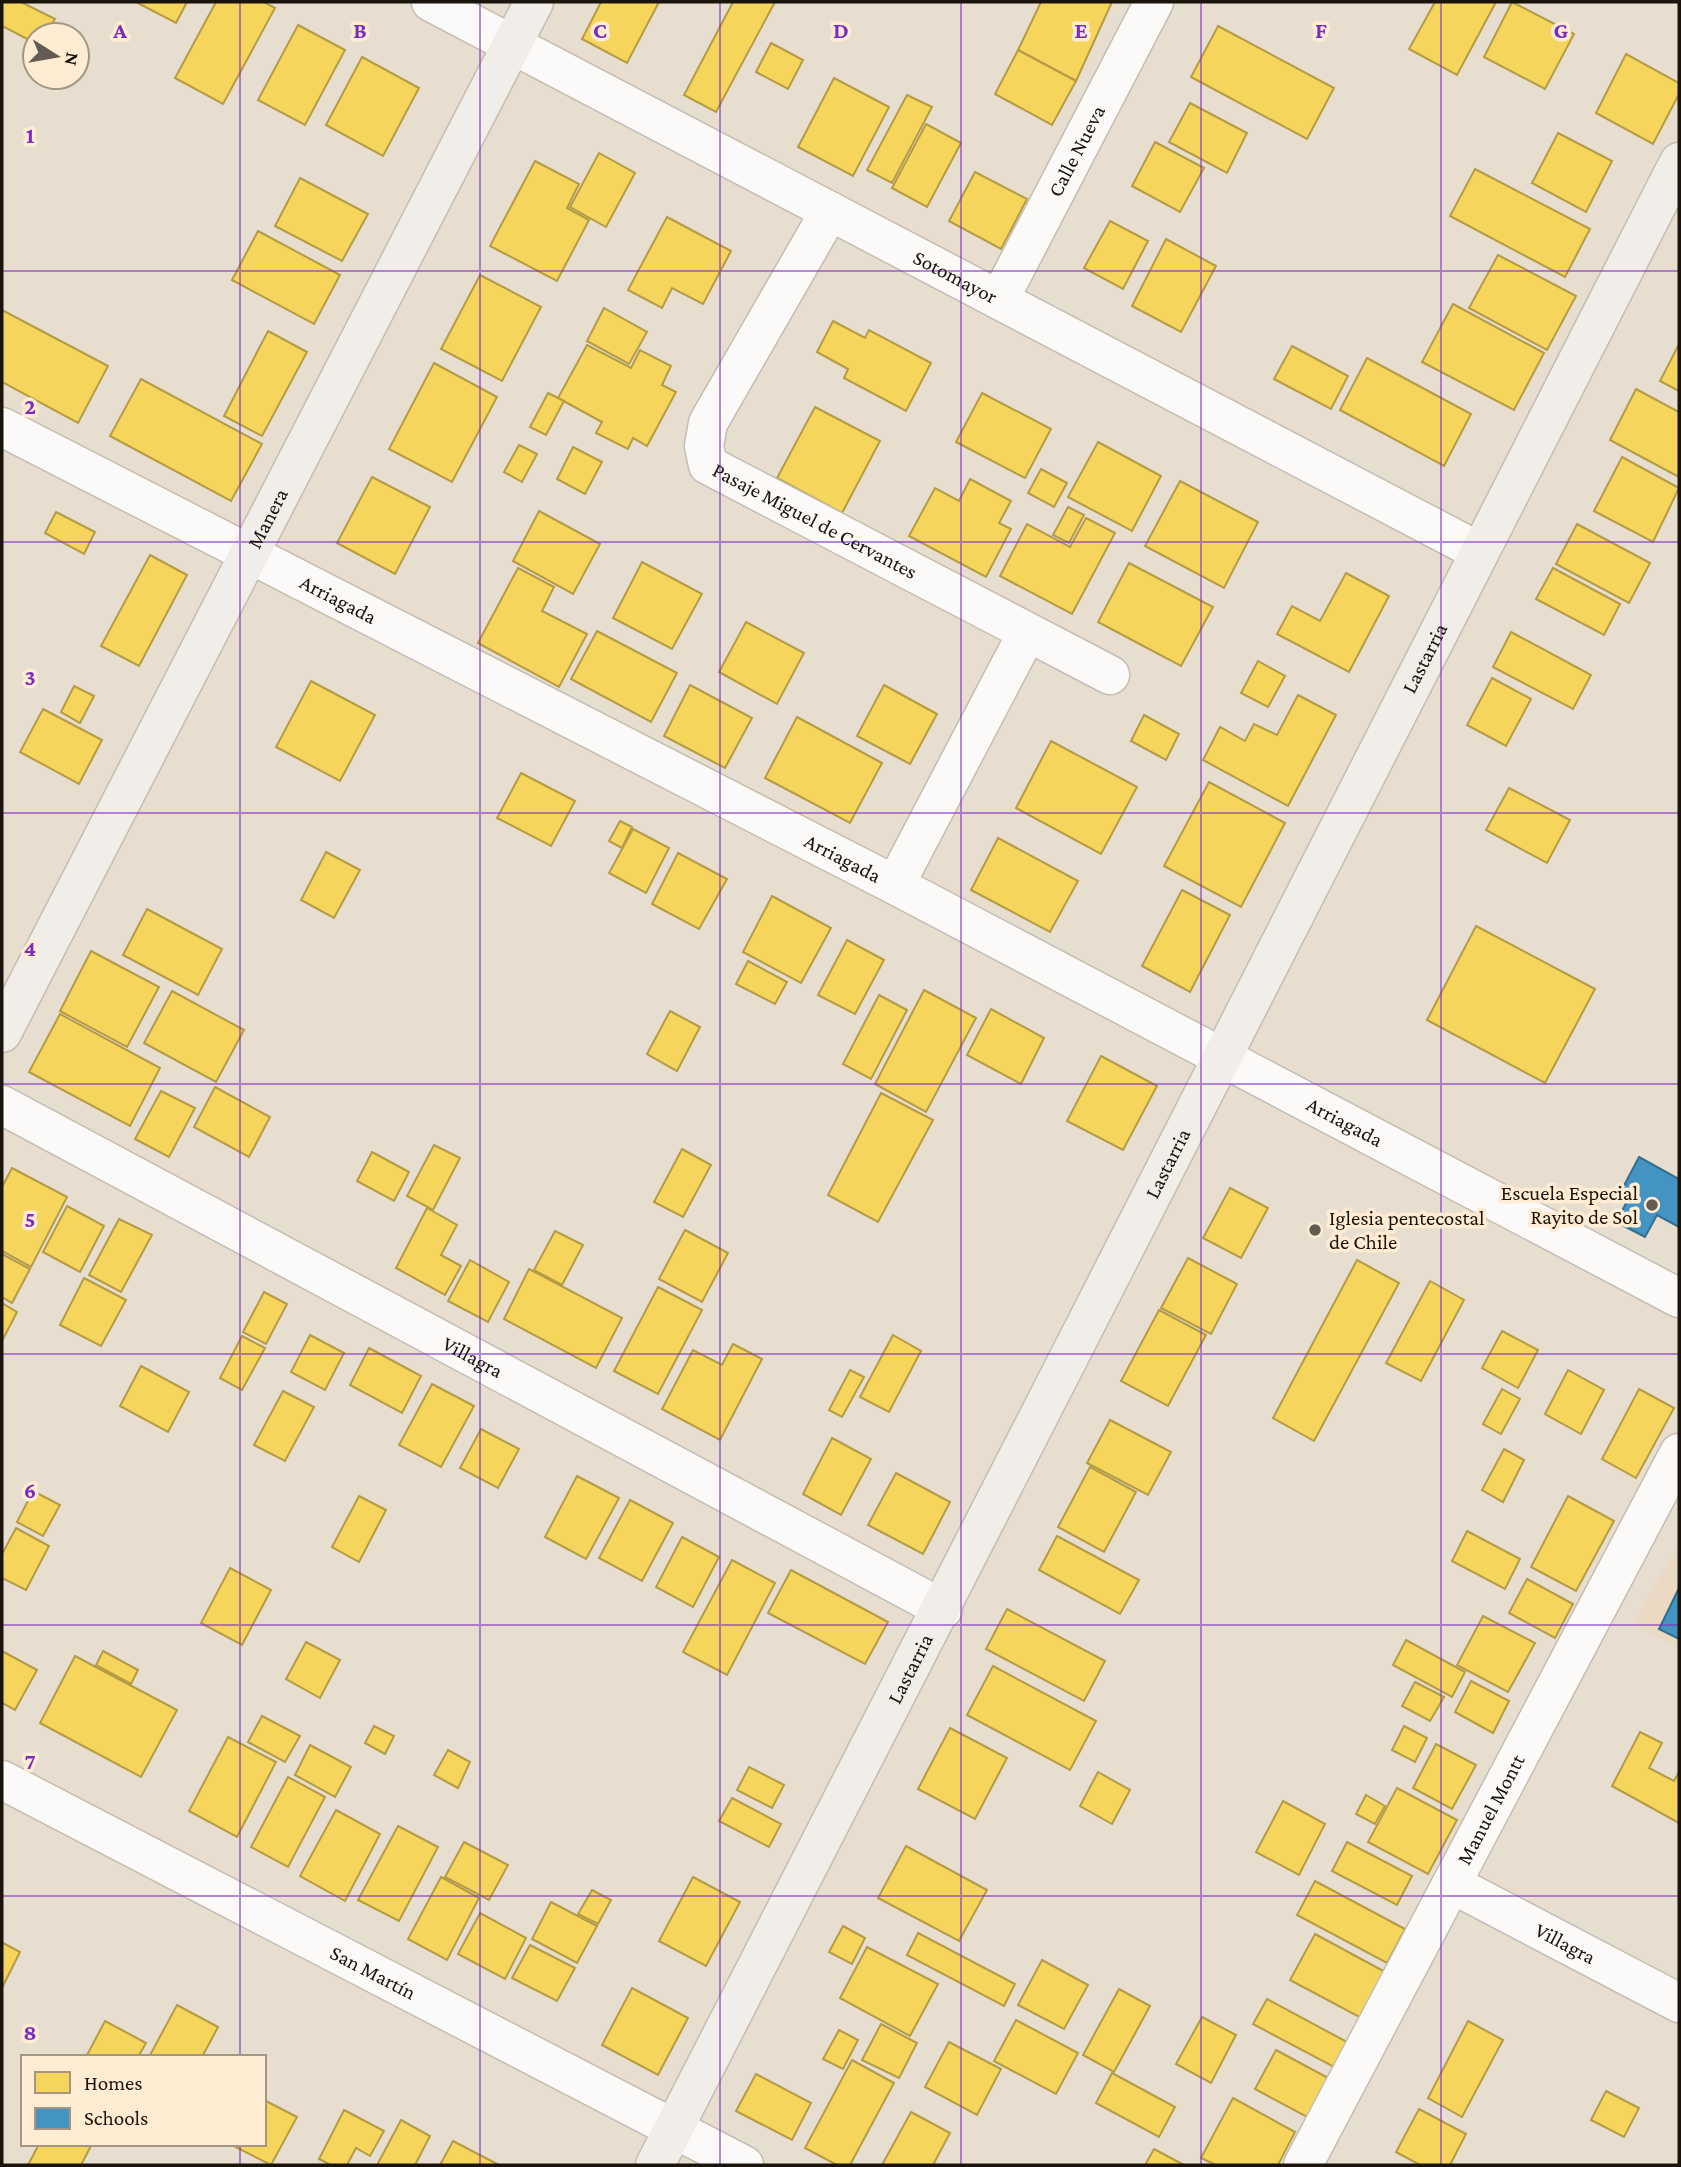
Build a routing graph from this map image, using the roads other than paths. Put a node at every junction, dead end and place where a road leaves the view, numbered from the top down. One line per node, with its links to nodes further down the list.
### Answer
1 (431, 2): 4 (street, Sotomayor)
2 (534, 2): 4 (main road, Manera)
3 (1154, 2): 7 (street, Calle Nueva)
4 (512, 45): 6 (street, Sotomayor); 10 (main road, Manera)
5 (1679, 162): 9 (main road, Lastarria)
6 (830, 211): 7 (street, Sotomayor); 11 (street, Pasaje Miguel de Cervantes)
7 (999, 300): 9 (street, Sotomayor)
8 (2, 427): 10 (street, Arriagada)
9 (1478, 551): 15 (main road, Lastarria)
10 (249, 554): 13 (street, Arriagada); 14 (main road, Manera)
11 (1027, 633): 12 (street, Pasaje Miguel de Cervantes); 13 (street)
12 (1110, 675)
13 (895, 885): 15 (street, Arriagada)
14 (2, 1033)
15 (1220, 1058): 17 (street, Arriagada); 19 (main road, Lastarria)
16 (2, 1105): 19 (street, Villagra)
17 (1679, 1298)
18 (1679, 1453): 21 (street, Manuel Montt)
19 (943, 1609): 23 (main road, Lastarria)
20 (2, 1780): 23 (street, San Martín)
21 (1452, 1884): 22 (street, Villagra); 26 (street, Manuel Montt)
22 (1679, 2003)
23 (674, 2127): 24 (main road, Lastarria); 25 (street, San Martín)
24 (655, 2165)
25 (744, 2165)
26 (1303, 2165)

